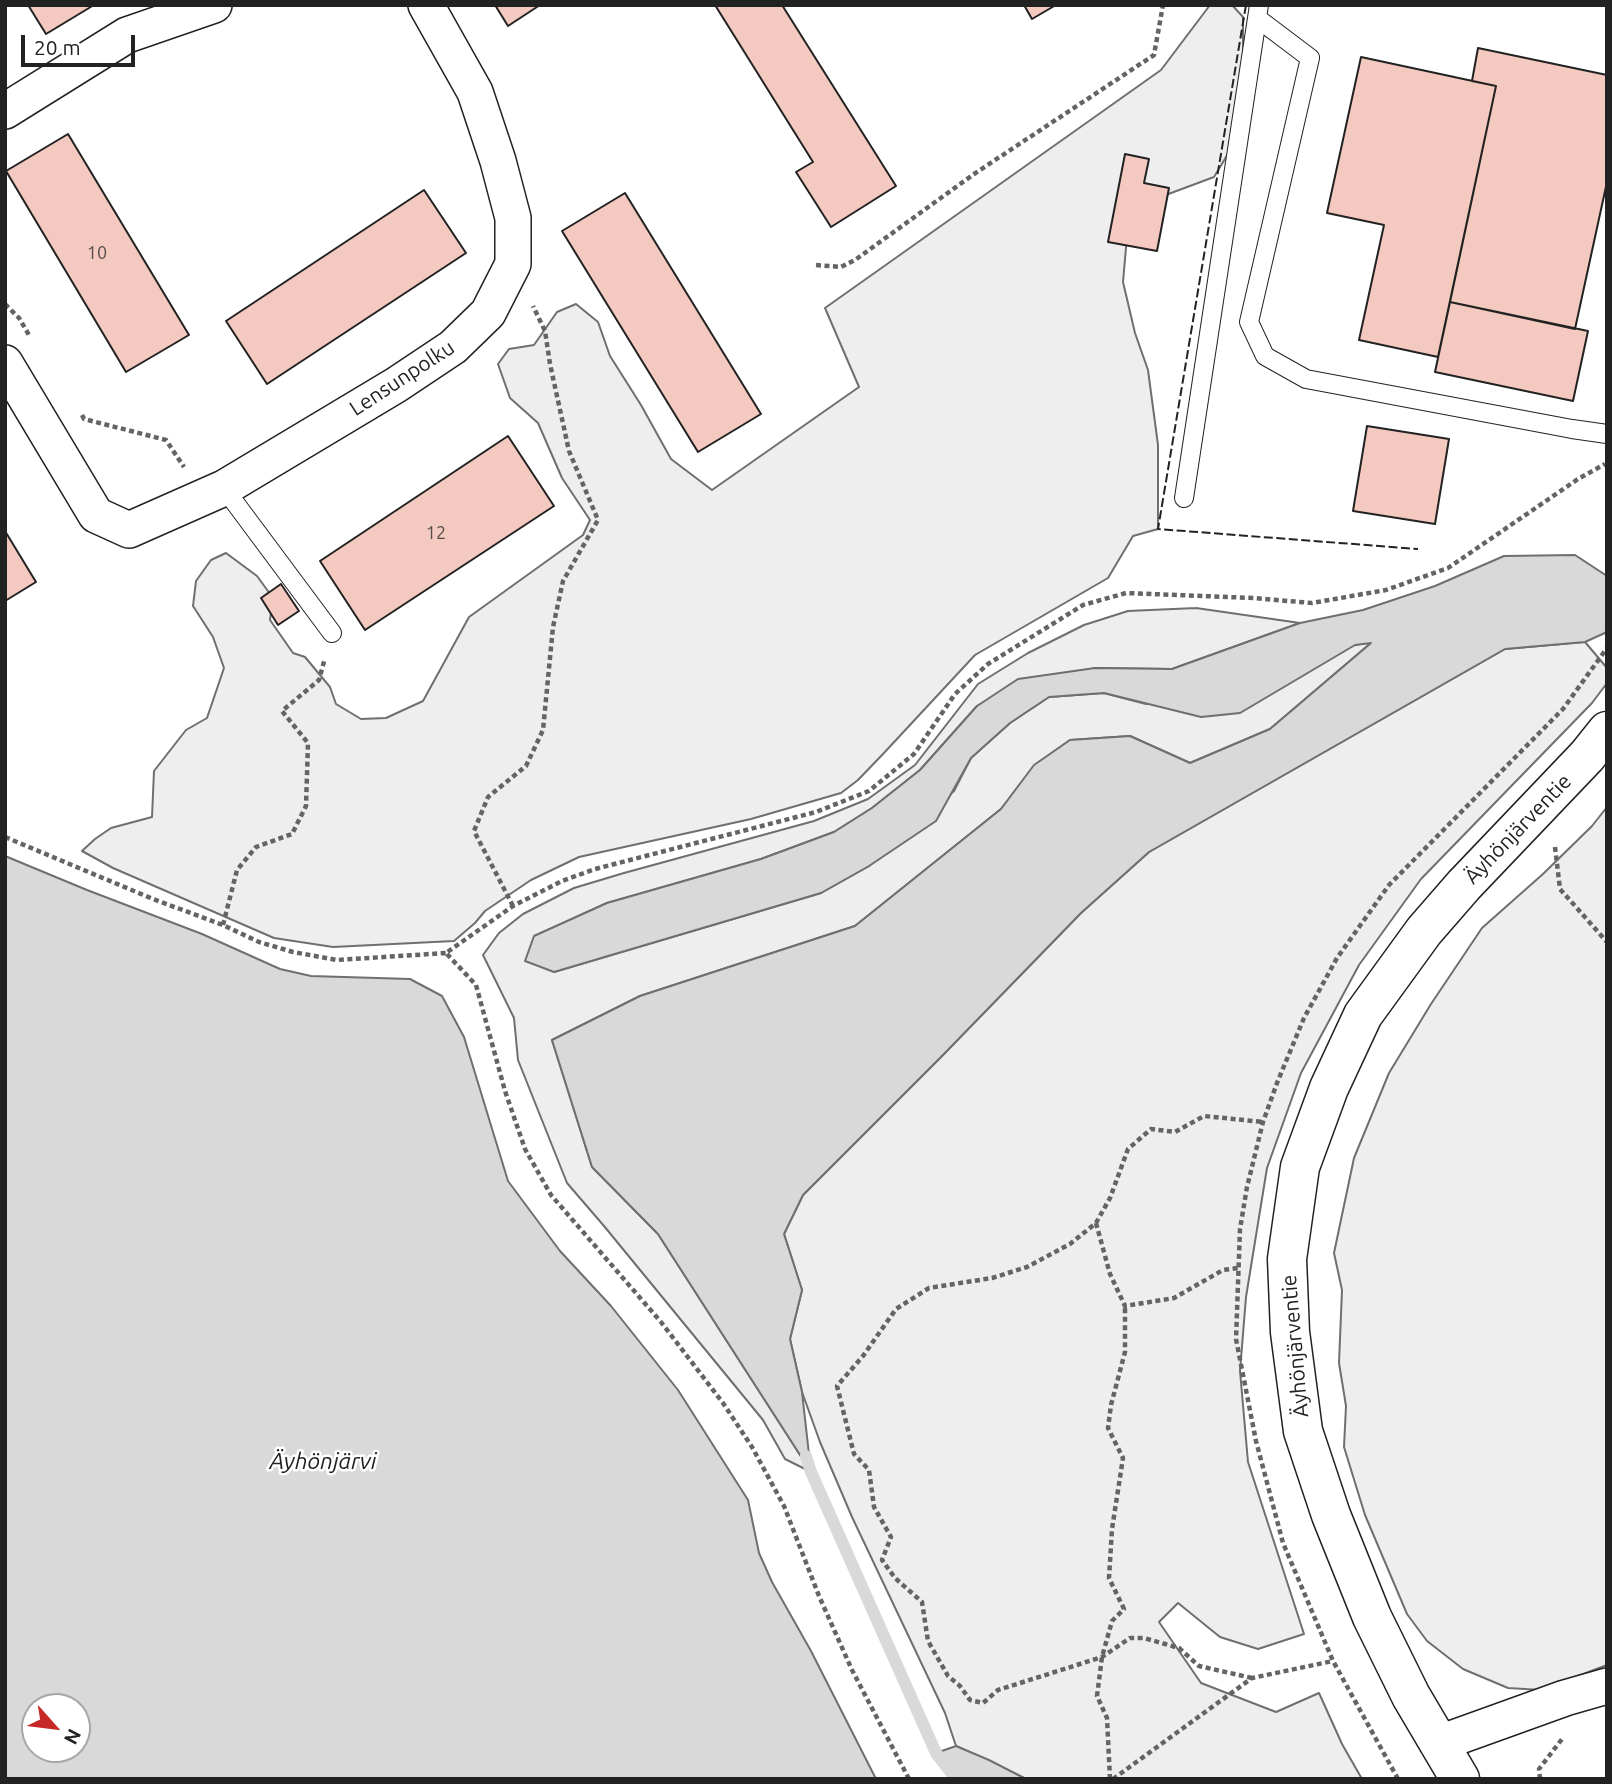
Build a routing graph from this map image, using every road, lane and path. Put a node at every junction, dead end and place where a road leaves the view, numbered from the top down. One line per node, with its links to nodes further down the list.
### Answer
1 (214, 5): 5 (street)
2 (426, 5): 6 (street, Lensunpolku)
3 (1163, 5): 7 (path)
4 (1258, 12): 12 (lane); 15 (lane)
5 (5, 111)
6 (513, 264): 14 (street, Lensunpolku); 21 (path)
7 (817, 265)
8 (5, 304): 9 (path)
9 (33, 341)
10 (5, 363): 14 (street, Lensunpolku)
11 (77, 408): 14 (path)
12 (1607, 434)
13 (1607, 463): 21 (path)
14 (214, 492): 16 (lane)
15 (1184, 498)
16 (332, 633): 22 (path)
17 (1607, 648): 25 (path)
18 (1607, 731): 19 (main road, Äyhönjärventie)
19 (1548, 798): 23 (path); 34 (main road, Äyhönjärventie)
20 (5, 837): 22 (path)
21 (513, 906): 24 (path)
22 (223, 925): 24 (path)
23 (1607, 942)
24 (446, 953): 35 (path)
25 (1263, 1122): 26 (path); 27 (path)
26 (1096, 1223): 28 (path); 29 (path)
27 (1238, 1268): 28 (path); 30 (path)
28 (1125, 1306): 29 (path)
29 (1102, 1657): 31 (path); 36 (path)
30 (1333, 1661): 31 (path); 37 (path)
31 (1252, 1678): 36 (path)
32 (1607, 1686): 34 (street)
33 (1567, 1733): 39 (path)
34 (1440, 1743): 38 (main road, Äyhönjärventie)
35 (909, 1779)
36 (1111, 1779)
37 (1398, 1779)
38 (1460, 1779)
39 (1539, 1779)

